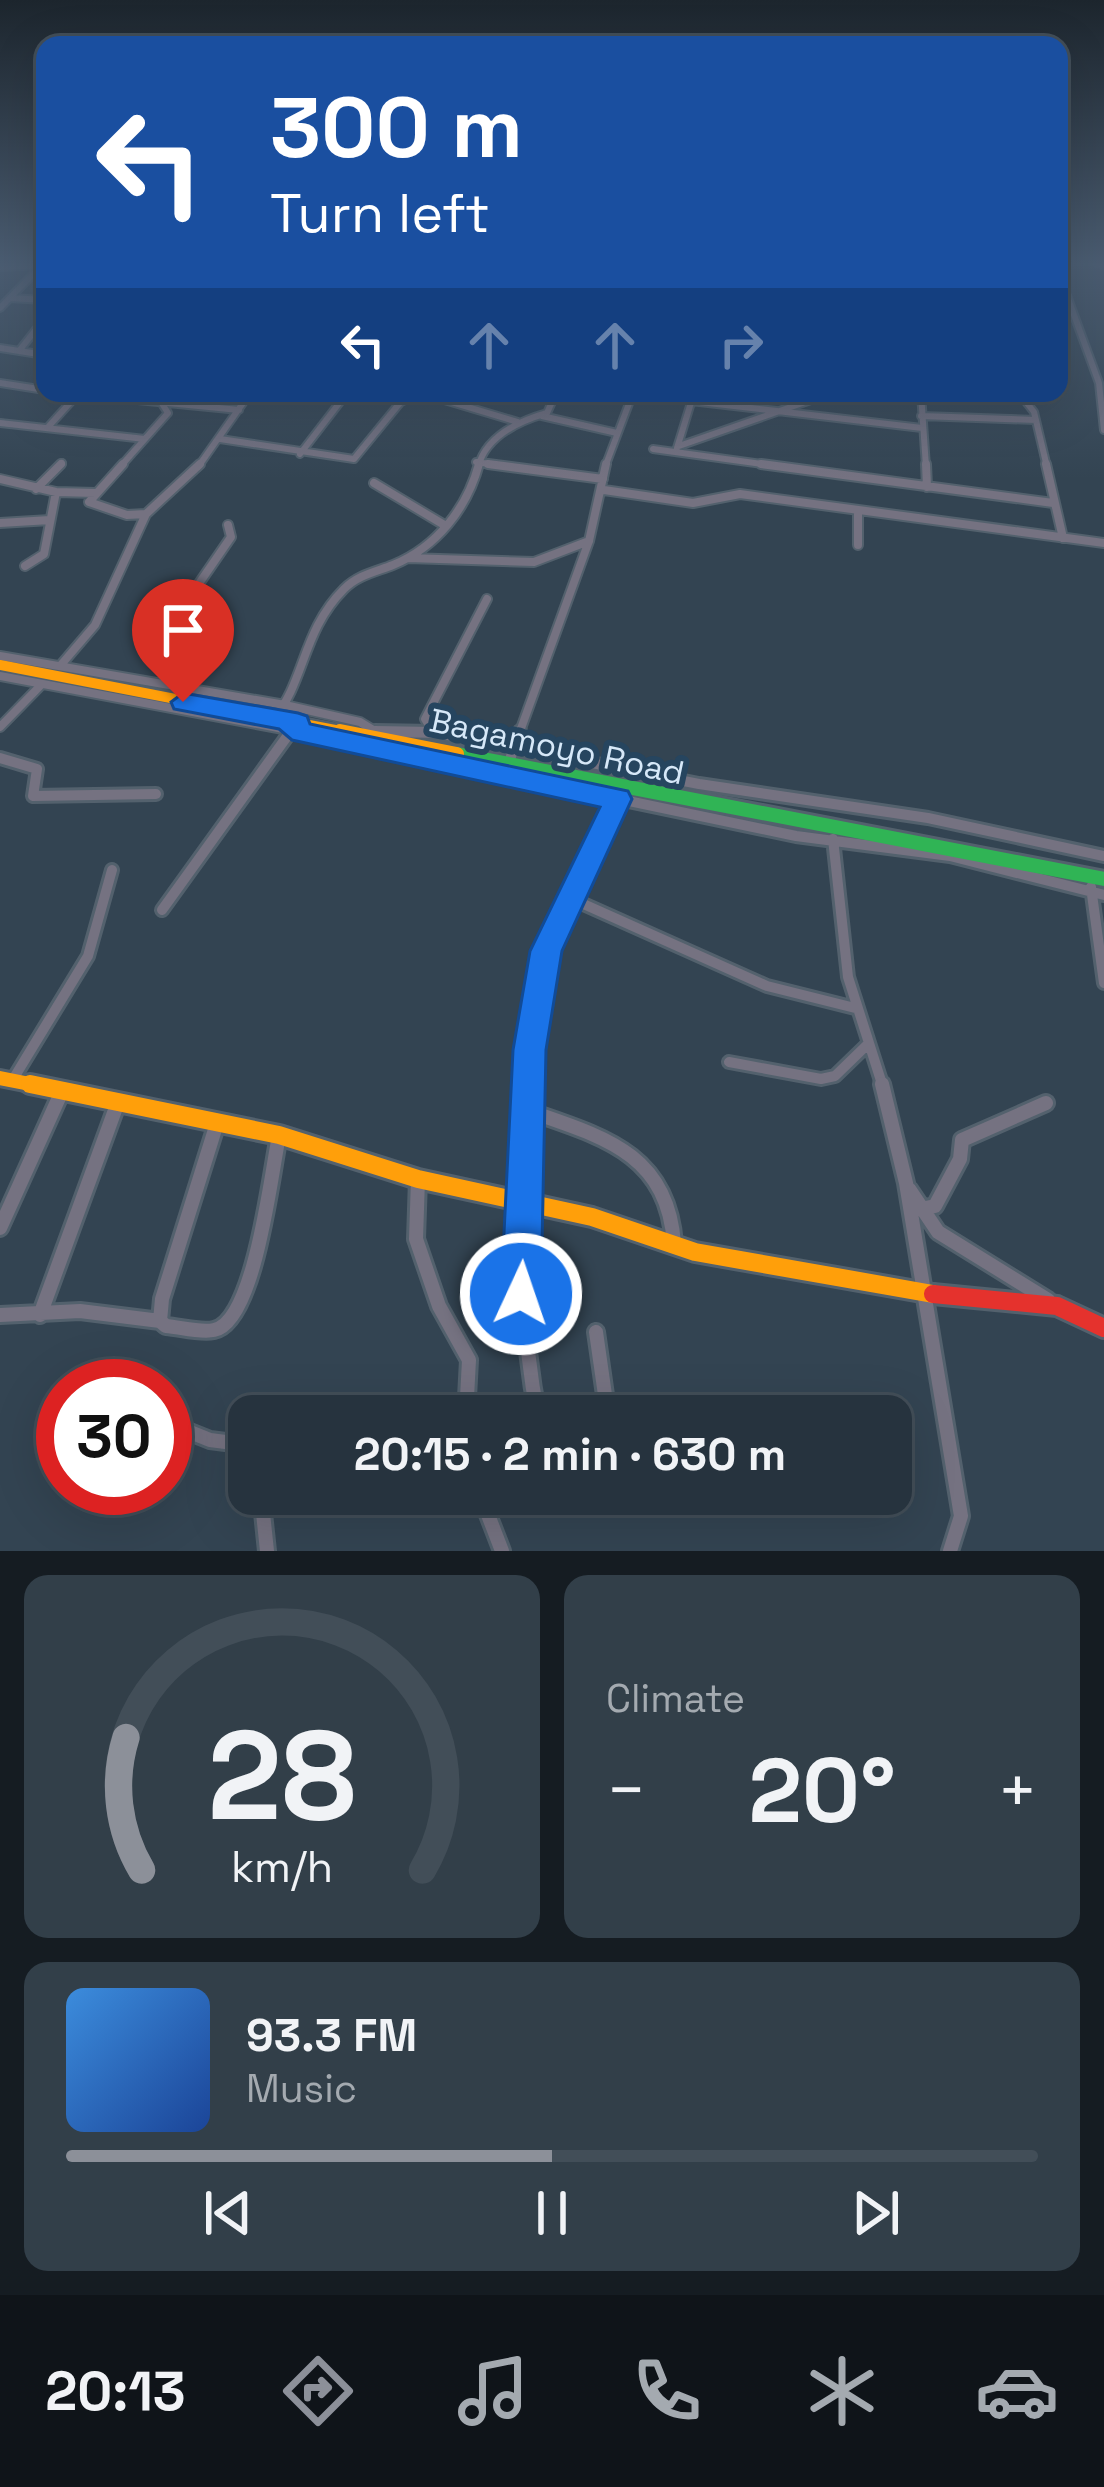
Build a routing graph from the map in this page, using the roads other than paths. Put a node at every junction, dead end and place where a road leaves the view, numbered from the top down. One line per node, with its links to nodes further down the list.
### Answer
1 (32, 334): 4 (street)
2 (1081, 334): 32 (street)
3 (0, 349): 4 (street)
4 (19, 351): 5 (street)
5 (36, 354)
6 (0, 383): 7 (street)
7 (36, 389)
8 (71, 402): 30 (street)
9 (161, 402): 21 (street); 24 (street)
10 (244, 402): 22 (street)
11 (340, 402): 38 (street)
12 (401, 402): 38 (street)
13 (451, 402): 28 (street)
14 (551, 402): 25 (street)
15 (629, 402): 33 (street)
16 (691, 402): 37 (street)
17 (722, 402): 23 (street)
18 (806, 402): 23 (street)
19 (921, 402): 26 (street)
20 (1025, 402): 27 (street)
21 (188, 406): 22 (street); 24 (street)
22 (239, 410): 34 (street)
23 (779, 412): 31 (street); 37 (street)
24 (168, 413): 35 (street)
25 (542, 416): 28 (street); 33 (street)
26 (921, 416): 27 (street); 31 (street)
27 (1036, 420): 49 (street)
28 (518, 422): 39 (street)
29 (0, 423): 30 (street)
30 (49, 426): 35 (street)
31 (922, 428): 44 (street)
32 (1104, 430)
33 (616, 433): 41 (street)
34 (220, 439): 38 (street); 51 (street)
35 (146, 440): 48 (street)
36 (653, 449): 37 (street)
37 (676, 449): 44 (street)
38 (300, 454)
39 (476, 462): 41 (street); 55 (street)
40 (62, 463): 45 (street)
41 (603, 478): 46 (street)
42 (0, 479): 45 (street)
43 (374, 483): 55 (street)
44 (927, 487): 49 (street)
45 (36, 489): 47 (street)
46 (604, 490): 50 (street); 57 (street)
47 (56, 492): 48 (street); 52 (street)
48 (97, 493): 51 (street)
49 (1053, 503): 56 (street)
50 (858, 510): 56 (street); 59 (street)
51 (146, 514): 64 (street)
52 (50, 520): 53 (street); 61 (street)
53 (0, 523)
54 (227, 525): 67 (street)
55 (446, 526): 60 (street)
56 (1063, 538): 58 (street)
57 (589, 541): 60 (street); 74 (street)
58 (1104, 543)
59 (857, 544)
60 (408, 558): 68 (street)
61 (26, 566)
62 (487, 599): 72 (street)
63 (0, 660): 64 (main road, Bagamoyo Road)
64 (57, 670): 66 (street); 67 (main road, Bagamoyo Road)
65 (0, 676): 66 (street)
66 (40, 686): 70 (street); 71 (street)
67 (188, 696): 68 (street); 69 (main road, Bagamoyo Road)
68 (285, 705): 69 (street); 73 (street)
69 (274, 718): 70 (main road, Bagamoyo Road)
70 (295, 727): 73 (main road, Bagamoyo Road); 78 (street); 85 (street)
71 (0, 728)
72 (433, 732): 73 (street); 74 (street)
73 (377, 735): 76 (main road, Bagamoyo Road)
74 (517, 747): 76 (street); 80 (street)
75 (0, 758): 77 (street)
76 (509, 762): 82 (main road, Bagamoyo Road)
77 (156, 794)
78 (618, 799): 79 (street); 84 (street)
79 (832, 839): 83 (street); 87 (street)
80 (1104, 856)
81 (112, 870): 90 (street)
82 (1097, 877): 83 (street)
83 (1098, 894): 86 (street)
84 (570, 898): 87 (street); 94 (street)
85 (162, 910)
86 (1104, 983)
87 (855, 1008): 88 (street)
88 (869, 1043): 89 (street); 98 (street)
89 (729, 1062)
90 (6, 1079): 91 (main road)
91 (62, 1091): 92 (main road); 101 (street)
92 (118, 1102): 95 (main road); 106 (street)
93 (1046, 1103): 100 (street)
94 (529, 1111): 99 (street); 102 (street)
95 (217, 1123): 96 (main road); 107 (street)
96 (279, 1135): 97 (main road); 107 (street)
97 (418, 1179): 99 (main road); 110 (street)
98 (906, 1183): 100 (street); 103 (street)
99 (528, 1201): 102 (main road); 111 (street)
100 (921, 1209): 104 (street)
101 (0, 1228)
102 (674, 1246): 103 (main road)
103 (925, 1293): 104 (main road); 119 (street)
104 (1058, 1306): 108 (main road)
105 (0, 1315): 106 (street)
106 (40, 1315): 107 (street)
107 (160, 1321)
108 (1104, 1328)
109 (596, 1333): 112 (street)
110 (467, 1395)
111 (535, 1395)
112 (605, 1395)
113 (192, 1432): 114 (street)
114 (228, 1442)
115 (263, 1515): 117 (street)
116 (492, 1515): 118 (street)
117 (267, 1551)
118 (502, 1551)
119 (950, 1551)

